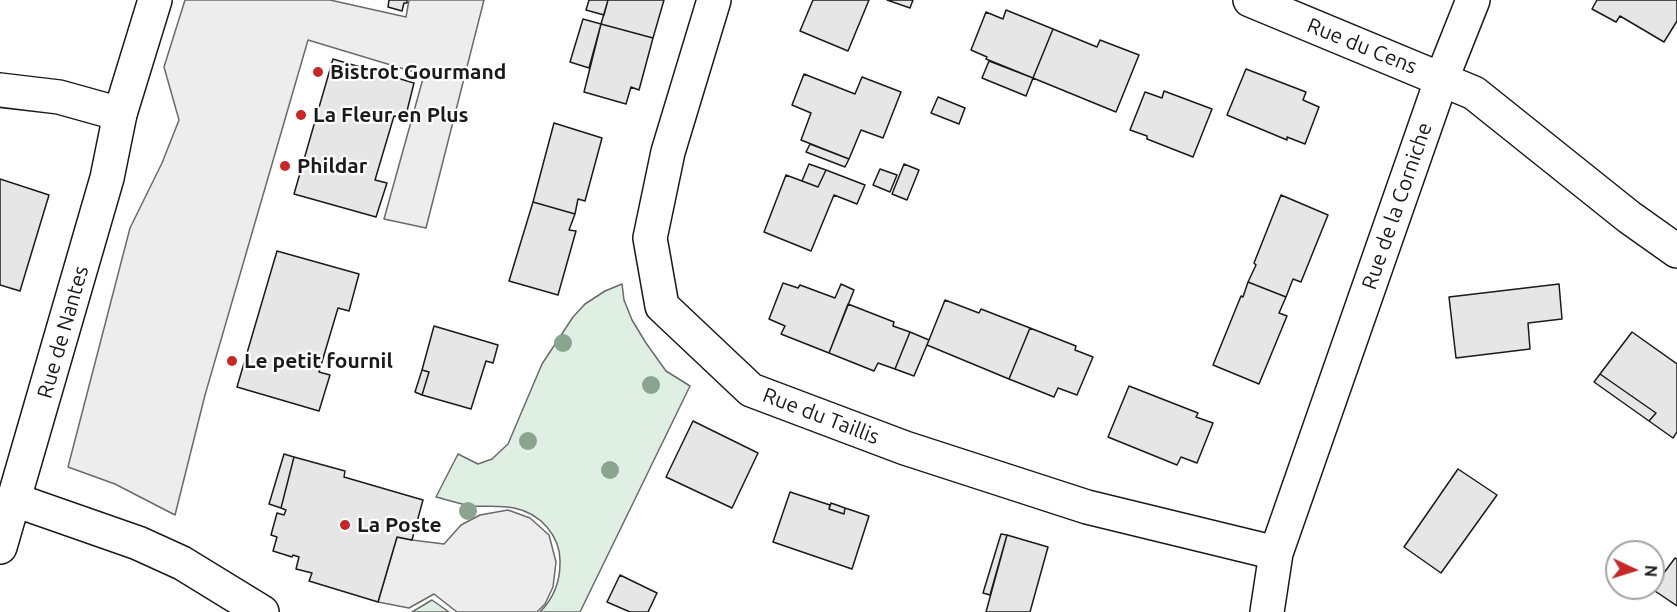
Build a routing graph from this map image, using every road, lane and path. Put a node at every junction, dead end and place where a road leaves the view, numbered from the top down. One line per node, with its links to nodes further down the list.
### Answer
1 (155, 0): 7 (street, Rue de Nantes)
2 (714, 0): 11 (street, Rue du Taillis)
3 (1250, 0): 5 (street, Rue du Cens)
4 (1473, 0): 5 (street, Rue de la Corniche)
5 (1442, 78): 8 (street); 11 (street, Rue de la Corniche)
6 (0, 90): 7 (street)
7 (120, 114): 9 (street, Rue de Nantes)
8 (1677, 251)
9 (15, 500): 10 (street, Rue de Nantes); 12 (street)
10 (0, 547)
11 (1276, 552): 13 (street, Rue de la Corniche)
12 (262, 612)
13 (1267, 612)

